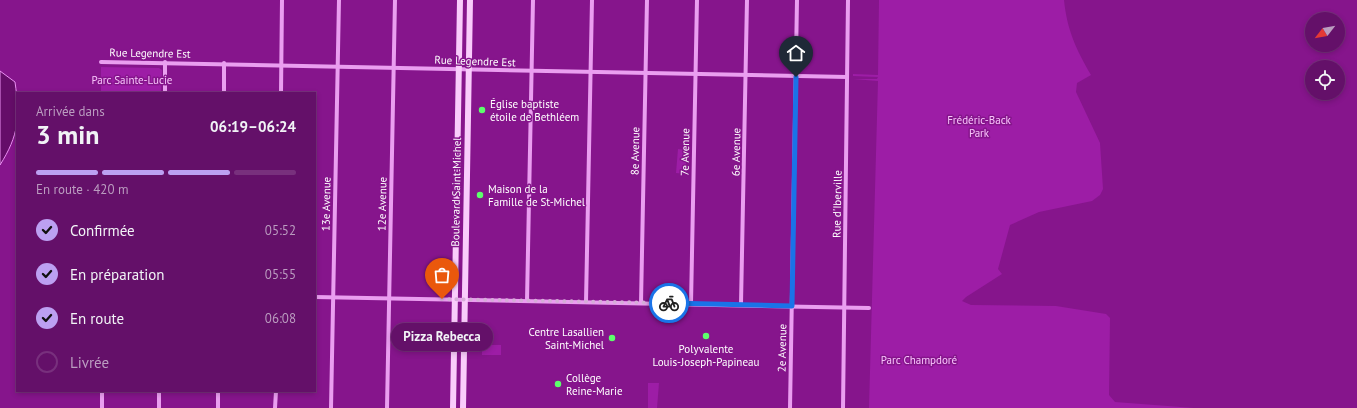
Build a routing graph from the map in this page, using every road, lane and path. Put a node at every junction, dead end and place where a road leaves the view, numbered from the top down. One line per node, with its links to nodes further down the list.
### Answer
1 (282, 0): 16 (street)
2 (338, 0): 17 (street, 13e Avenue)
3 (395, 0): 18 (street, 12e Avenue)
4 (460, 0): 19 (main road, Boulevard Saint-Michel)
5 (470, 0): 20 (main road, Boulevard Saint-Michel)
6 (533, 0): 21 (street)
7 (592, 0): 22 (street)
8 (647, 0): 23 (street, 8e Avenue)
9 (698, 0): 24 (street, 7e Avenue)
10 (747, 0): 25 (street, 6e Avenue)
11 (797, 0): 26 (street, 2e Avenue)
12 (848, 0): 27 (street, Rue d'Iberville)
13 (101, 62): 14 (street, Rue Legendre Est)
14 (165, 62): 15 (street, Rue Legendre Est); 28 (street)
15 (224, 63): 16 (street, Rue Legendre Est); 29 (street)
16 (282, 65): 17 (street, Rue Legendre Est); 30 (street)
17 (338, 67): 18 (street, Rue Legendre Est); 32 (street, 13e Avenue)
18 (394, 68): 19 (street, Rue Legendre Est); 33 (street, 12e Avenue)
19 (459, 69): 20 (street, Rue Legendre Est); 34 (main road, Boulevard Saint-Michel)
20 (469, 70): 21 (street, Rue Legendre Est); 35 (main road, Boulevard Saint-Michel)
21 (531, 71): 22 (street, Rue Legendre Est); 36 (street)
22 (590, 73): 23 (street, Rue Legendre Est); 37 (street)
23 (646, 74): 24 (street, Rue Legendre Est); 38 (street, 8e Avenue)
24 (696, 75): 25 (street, Rue Legendre Est); 39 (street, 7e Avenue)
25 (746, 76): 26 (street, Rue Legendre Est); 40 (street, 6e Avenue)
26 (796, 77): 27 (street, Rue Legendre Est); 41 (street, 2e Avenue)
27 (847, 77): 42 (street, Rue d'Iberville)
28 (165, 92)
29 (224, 92)
30 (281, 92)
31 (316, 297): 32 (street)
32 (333, 297): 33 (street); 52 (street, 13e Avenue)
33 (389, 298): 34 (street); 53 (street, 12e Avenue)
34 (455, 300): 35 (street); 54 (main road, Boulevard Saint-Michel)
35 (464, 300): 36 (street); 55 (main road, Boulevard Saint-Michel)
36 (527, 301): 37 (street)
37 (586, 302): 38 (street)
38 (641, 303): 39 (street)
39 (691, 304): 40 (street)
40 (741, 304): 41 (street)
41 (792, 306): 42 (street); 56 (street, 2e Avenue)
42 (845, 307): 43 (street); 57 (street, Rue d'Iberville)
43 (870, 308)
44 (102, 392): 48 (street)
45 (160, 392): 49 (street)
46 (218, 392): 50 (street)
47 (276, 392): 51 (street)
48 (102, 408)
49 (159, 408)
50 (218, 408)
51 (275, 408)
52 (331, 408)
53 (387, 408)
54 (453, 408)
55 (462, 408)
56 (790, 408)
57 (843, 408)

